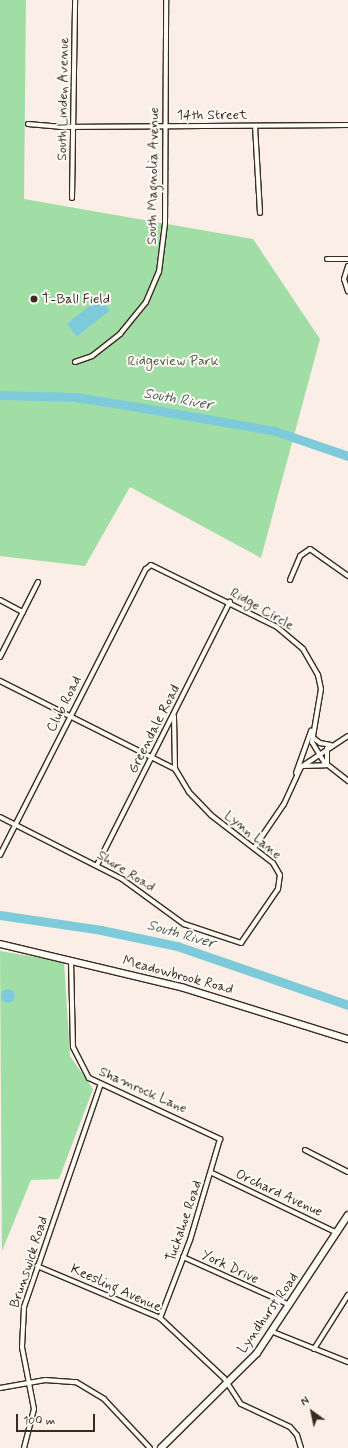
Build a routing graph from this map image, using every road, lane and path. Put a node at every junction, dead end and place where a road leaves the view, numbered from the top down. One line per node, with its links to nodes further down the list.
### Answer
1 (75, 0): 4 (street, South Linden Avenue)
2 (166, 0): 5 (street, South Magnolia Avenue)
3 (28, 124): 4 (street, 14th Street)
4 (74, 126): 5 (street, 14th Street); 8 (street, South Linden Avenue)
5 (166, 126): 6 (street, 14th Street); 14 (street, South Magnolia Avenue)
6 (255, 126): 7 (street, 14th Street); 9 (street)
7 (348, 126)
8 (72, 198)
9 (260, 213)
10 (328, 259): 11 (street)
11 (348, 259)
12 (348, 266): 13 (street)
13 (348, 290)
14 (75, 362)
15 (151, 565): 20 (street, Ridge Circle); 24 (street, Club Road)
16 (348, 576): 17 (street)
17 (290, 580)
18 (38, 582): 21 (street)
19 (0, 600): 21 (street)
20 (230, 602): 25 (street, Greendale Road); 26 (street, Ridge Circle)
21 (23, 612): 22 (street)
22 (0, 657)
23 (0, 681): 24 (street, Lynn Lane)
24 (70, 716): 32 (street, Lynn Lane); 39 (street, Club Road)
25 (174, 716): 32 (street, Greendale Road); 35 (street)
26 (311, 730): 27 (street, Ridge Circle); 36 (street, Ridge Circle)
27 (311, 736): 29 (street); 31 (street, Ridge Circle)
28 (348, 736): 29 (street)
29 (334, 744): 30 (street)
30 (327, 748): 31 (street); 33 (street)
31 (318, 754): 33 (street); 34 (street, Ridge Circle)
32 (153, 758): 35 (street, Lynn Lane); 42 (street, Greendale Road)
33 (328, 766): 34 (street); 37 (street)
34 (301, 767): 36 (street, Ridge Circle)
35 (175, 769): 40 (street, Lynn Lane)
36 (295, 776): 40 (street, Ridge Circle)
37 (348, 781)
38 (0, 817): 39 (street, Shore Road)
39 (16, 824): 41 (street, Club Road); 42 (street, Shore Road)
40 (254, 848): 43 (street, Lynn Lane)
41 (0, 856)
42 (97, 865): 43 (street, Shore Road)
43 (240, 943)
44 (0, 944): 45 (street, Meadowbrook Road)
45 (72, 960): 46 (street, Meadowbrook Road); 47 (street, Shamrock Lane)
46 (348, 1039)
47 (100, 1086): 48 (street, Shamrock Lane); 55 (street, Brunswick Road)
48 (214, 1133): 51 (street, Tuckahoe Road)
49 (304, 1150): 50 (street)
50 (348, 1172)
51 (212, 1173): 53 (street, Orchard Avenue); 54 (street, Tuckahoe Road)
52 (348, 1215): 53 (street, Lyndhurst Road)
53 (337, 1233): 57 (street, Lyndhurst Road)
54 (184, 1257): 57 (street, York Drive); 58 (street, Tuckahoe Road)
55 (37, 1266): 58 (street, Keesling Avenue); 62 (street, Brunswick Road)
56 (348, 1295): 60 (street)
57 (290, 1305): 59 (street, Lyndhurst Road)
58 (160, 1318): 63 (street, Keesling Avenue)
59 (273, 1332): 60 (street); 63 (street, Lyndhurst Road)
60 (314, 1349): 61 (street)
61 (348, 1362)
62 (31, 1382): 64 (street); 65 (street, Brunswick Road); 66 (street)
63 (227, 1384): 67 (street, Lyndhurst Road); 68 (street, Keesling Avenue)
64 (0, 1388)
65 (24, 1448)
66 (150, 1448)
67 (161, 1448)
68 (300, 1448)

